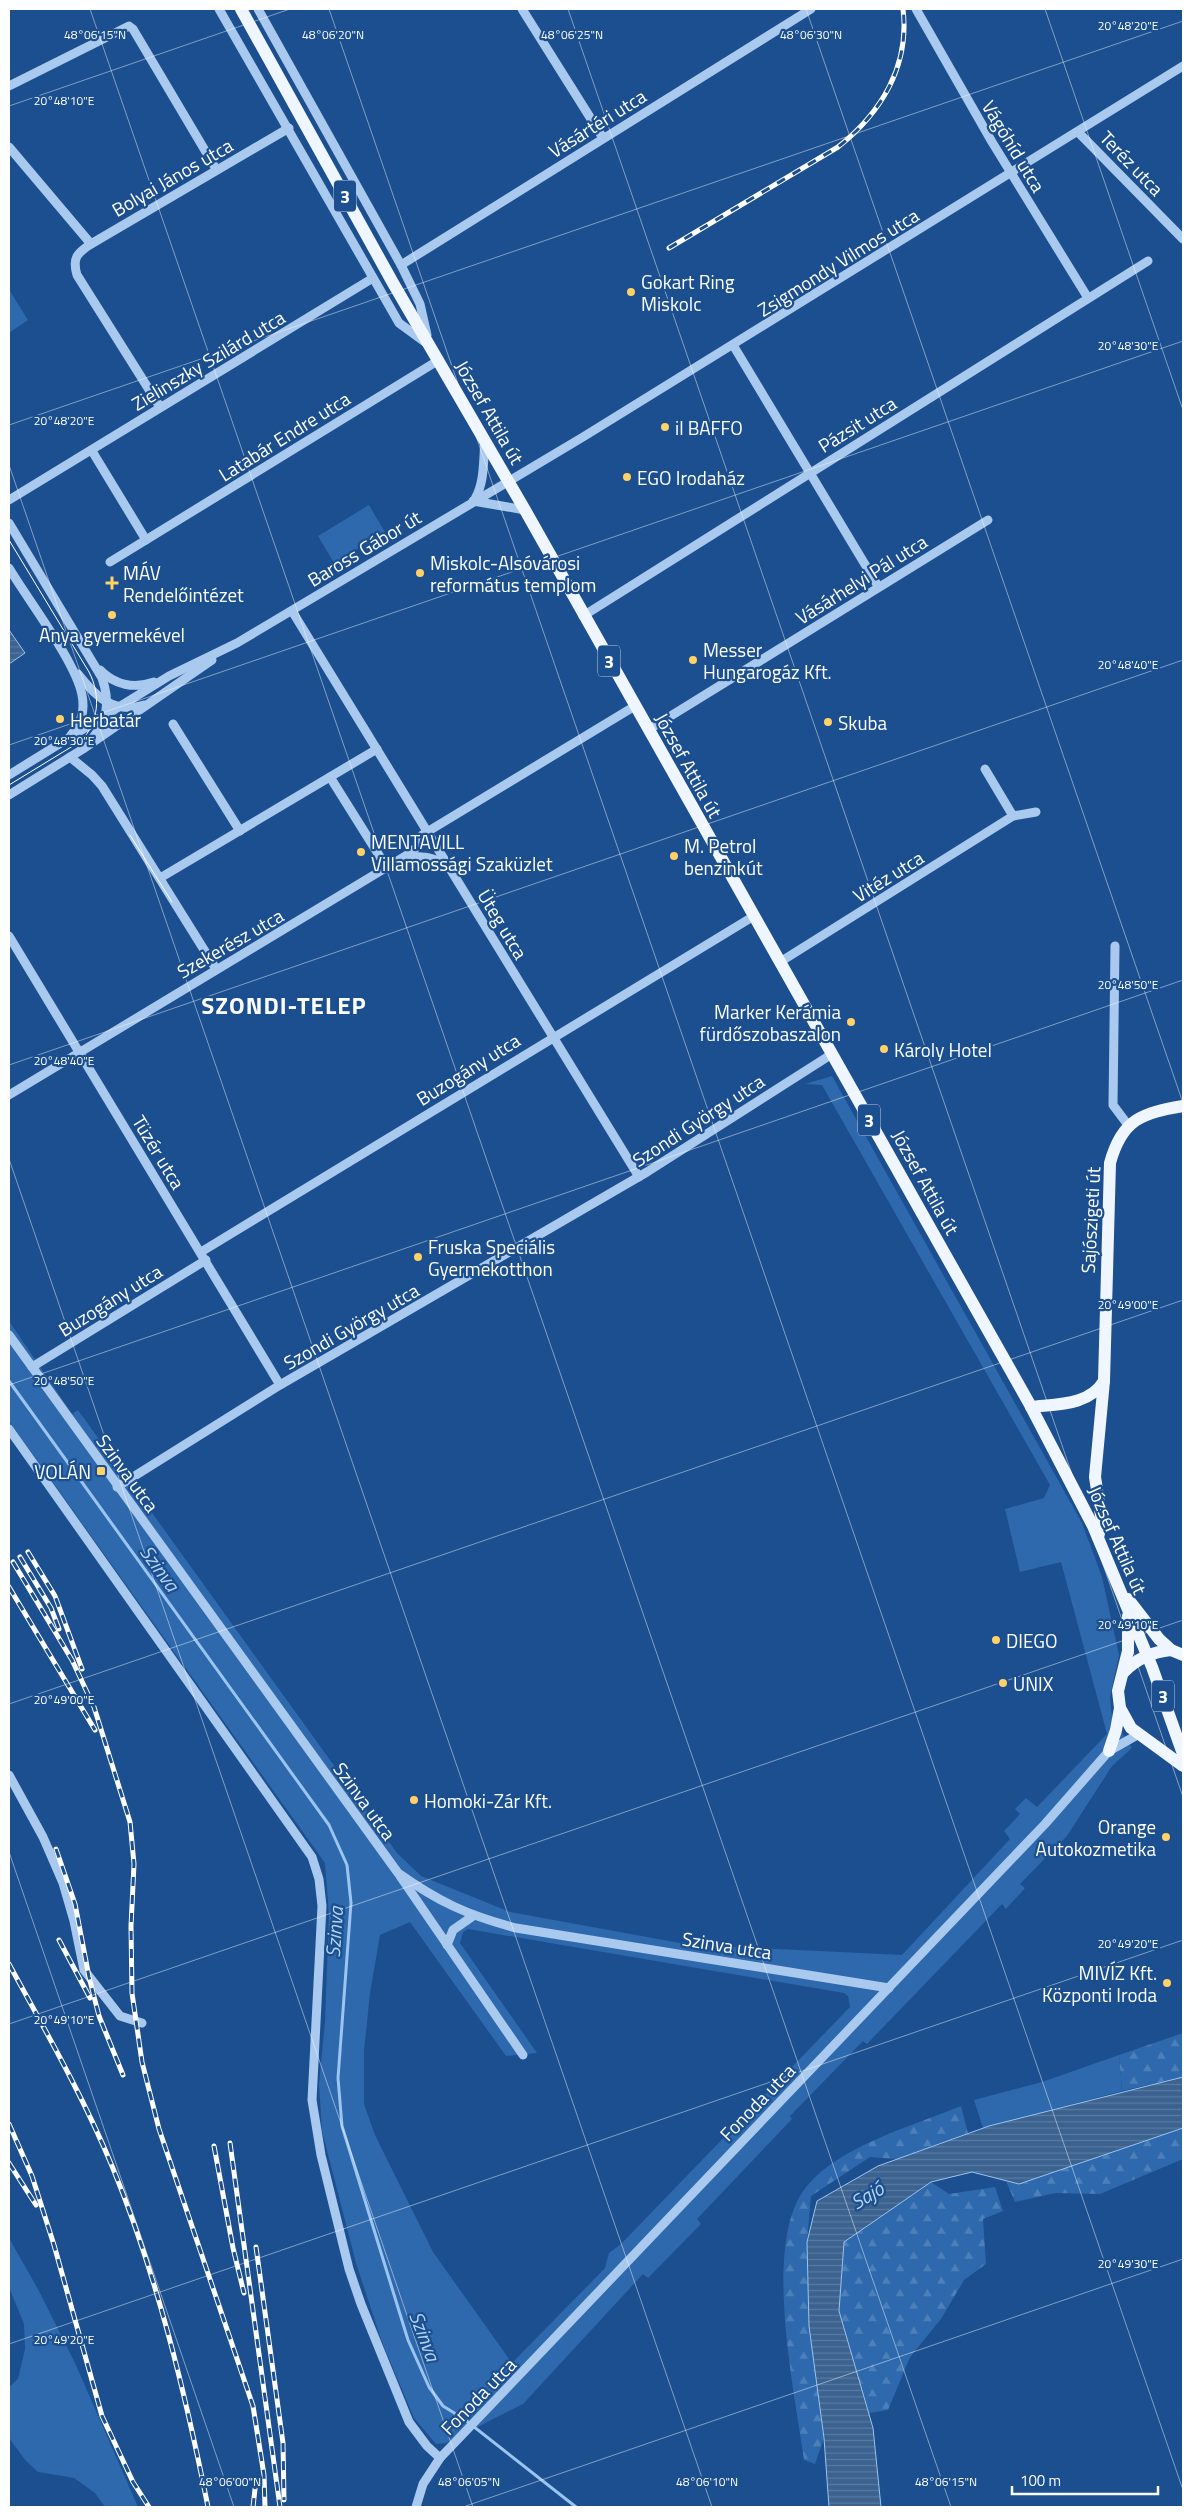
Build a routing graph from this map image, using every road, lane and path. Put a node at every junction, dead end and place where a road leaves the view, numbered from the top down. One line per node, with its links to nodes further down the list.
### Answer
1 (220, 9): 9 (street)
2 (241, 9): 21 (main road, József Attila út / 3)
3 (258, 9): 18 (street)
4 (522, 9): 11 (street)
5 (811, 9): 11 (street, Vásártéri utca)
6 (916, 9): 14 (street, Vágóhíd utca)
7 (1183, 66): 10 (street, Zsigmondy Vilmos utca)
8 (9, 86): 13 (street)
9 (290, 128): 13 (street, Bolyai János utca); 19 (street)
10 (1078, 132): 14 (street, Zsigmondy Vilmos utca); 15 (street, Teréz utca)
11 (603, 138): 18 (street, Vásártéri utca)
12 (9, 147): 16 (street)
13 (216, 169): 16 (street, Bolyai János utca)
14 (1011, 174): 20 (street, Vágóhíd utca); 22 (street, Zsigmondy Vilmos utca)
15 (1183, 239)
16 (91, 244): 24 (street, Bolyai János utca)
17 (1148, 261): 20 (street, Pázsit utca)
18 (401, 266): 21 (street)
19 (373, 278): 21 (street); 24 (street, Zielinszky Szilárd utca)
20 (1088, 298): 27 (street, Pázsit utca)
21 (429, 345): 23 (main road, József Attila út / 3)
22 (734, 345): 27 (street); 28 (street, Zsigmondy Vilmos utca)
23 (438, 360): 25 (main road, József Attila út / 3); 34 (street, Latabár Endre utca)
24 (160, 407): 26 (street, Zielinszky Szilárd utca)
25 (484, 441): 28 (main road, József Attila út / 3); 30 (street)
26 (92, 451): 29 (street, Zielinszky Szilárd utca); 34 (street)
27 (810, 473): 37 (street); 39 (street, Pázsit utca)
28 (507, 480): 30 (street, Baross Gábor út); 31 (main road, József Attila út / 3)
29 (9, 500)
30 (473, 501): 31 (street); 38 (street, Baross Gábor út)
31 (525, 510): 39 (main road, József Attila út / 3)
32 (988, 520): 37 (street, Vásárhelyi Pál utca)
33 (9, 522): 42 (street)
34 (146, 540): 35 (street, Latabár Endre utca)
35 (110, 562)
36 (9, 568): 41 (street)
37 (878, 586): 50 (street, Vásárhelyi Pál utca)
38 (292, 611): 40 (street, Baross Gábor út); 53 (street, Üteg utca)
39 (583, 616): 46 (main road, József Attila út / 3)
40 (237, 643): 43 (street, Baross Gábor út); 45 (street, Baross Gábor út)
41 (69, 663): 44 (street); 51 (street)
42 (98, 668): 43 (street); 44 (street)
43 (166, 678): 47 (street, Baross Gábor út)
44 (108, 703): 47 (street); 48 (street)
45 (150, 704): 47 (street); 52 (street, Baross Gábor út)
46 (635, 706): 50 (main road, József Attila út / 3); 62 (street, Szekerész utca)
47 (120, 707): 48 (street, Baross Gábor út)
48 (105, 715): 51 (street, Baross Gábor út); 52 (street)
49 (173, 724): 61 (street)
50 (648, 730): 67 (main road, József Attila út / 3)
51 (66, 740): 56 (street, Baross Gábor út)
52 (86, 747): 54 (street, Baross Gábor út)
53 (377, 749): 57 (street); 62 (street, Üteg utca)
54 (70, 757): 58 (street, Baross Gábor út); 66 (street)
55 (985, 769): 60 (street)
56 (9, 775)
57 (330, 777): 61 (street); 64 (street)
58 (9, 795)
59 (1036, 812): 60 (street, Vitéz utca)
60 (1013, 816): 70 (street, Vitéz utca)
61 (240, 831): 66 (street)
62 (428, 832): 63 (street, Szekerész utca); 65 (street, Üteg utca)
63 (396, 862): 64 (street, Szekerész utca); 65 (street, Szekerész utca)
64 (387, 868): 71 (street, Szekerész utca)
65 (454, 875): 72 (street, Üteg utca)
66 (160, 878): 71 (street)
67 (754, 916): 70 (main road, József Attila út / 3); 72 (street, Buzogány utca)
68 (9, 938): 73 (street, Tüzér utca)
69 (1115, 946): 77 (street)
70 (780, 962): 74 (main road, József Attila út / 3)
71 (216, 969): 73 (street, Szekerész utca)
72 (552, 1037): 78 (street, Üteg utca); 79 (street, Buzogány utca)
73 (79, 1052): 75 (street, Szekerész utca); 79 (street, Tüzér utca)
74 (832, 1054): 78 (street, Szondi György utca); 85 (main road, József Attila út / 3)
75 (9, 1095)
76 (1183, 1106): 77 (main road, Sajószigeti út)
77 (1128, 1125): 82 (main road, Sajószigeti út)
78 (639, 1177): 83 (street, Szondi György utca)
79 (204, 1256): 81 (street, Buzogány utca); 83 (street, Tüzér utca)
80 (9, 1335): 81 (street, Szinva utca)
81 (32, 1368): 88 (street, Szinva utca)
82 (1104, 1380): 84 (main road); 86 (main road, Sajószigeti út)
83 (280, 1385): 88 (street, Szondi György utca)
84 (1077, 1401): 85 (main road); 86 (main road)
85 (1031, 1407): 89 (main road, József Attila út / 3)
86 (1098, 1428): 89 (main road, Sajószigeti út)
87 (9, 1429): 109 (street)
88 (117, 1487): 103 (street, Szinva utca)
89 (1098, 1536): 90 (main road, József Attila út / 3)
90 (1121, 1589): 91 (main road, József Attila út / 3); 92 (main road)
91 (1128, 1606): 93 (main road, József Attila út / 3); 95 (main road)
92 (1171, 1650): 93 (main road); 94 (main road)
93 (1147, 1654): 95 (main road); 98 (main road, József Attila út / 3)
94 (1183, 1655)
95 (1124, 1672): 96 (main road)
96 (1120, 1708): 97 (main road); 99 (main road)
97 (1142, 1735): 98 (main road); 99 (street, Fonoda utca); 101 (main road)
98 (1180, 1736): 100 (main road, József Attila út / 3)
99 (1108, 1751): 106 (street, Fonoda utca)
100 (1183, 1754)
101 (1183, 1766)
102 (9, 1775): 107 (street)
103 (398, 1873): 104 (street, Szinva utca); 105 (street)
104 (473, 1916): 105 (street); 106 (street, Szinva utca)
105 (447, 1945): 108 (street)
106 (889, 1988): 109 (street, Fonoda utca)
107 (142, 2023)
108 (523, 2055)
109 (440, 2458): 110 (street, Fonoda utca)
110 (416, 2507)

